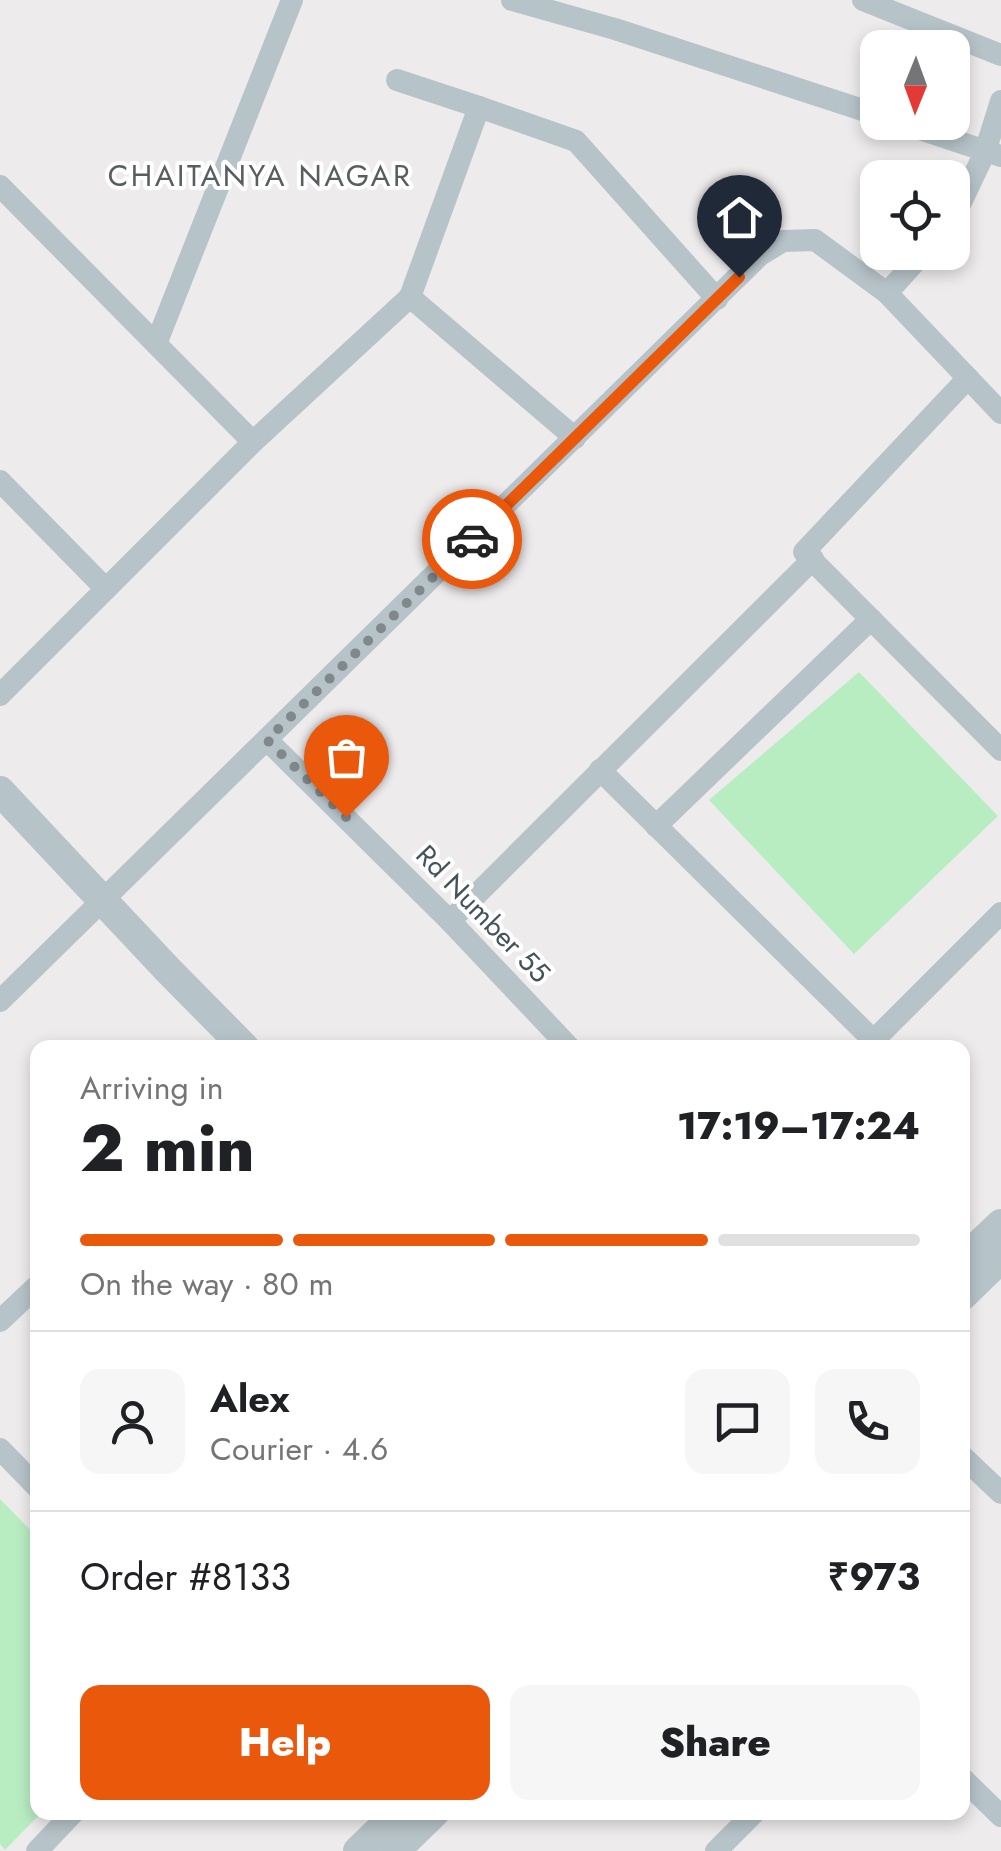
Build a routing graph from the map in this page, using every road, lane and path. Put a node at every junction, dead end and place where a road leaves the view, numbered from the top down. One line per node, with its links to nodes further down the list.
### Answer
1 (292, 0): 17 (street)
2 (512, 0): 8 (street)
3 (863, 0): 4 (street)
4 (1001, 55)
5 (398, 80): 7 (street)
6 (1001, 101): 10 (street)
7 (479, 107): 15 (street); 16 (street)
8 (860, 109)
9 (952, 140): 10 (street)
10 (993, 154): 12 (street)
11 (0, 186): 17 (street)
12 (970, 192)
13 (908, 270): 14 (street)
14 (887, 293): 16 (street); 18 (street)
15 (410, 297): 20 (street); 21 (street)
16 (717, 299): 20 (street)
17 (156, 344): 21 (street)
18 (968, 378): 19 (street); 23 (street)
19 (1001, 413)
20 (575, 438): 27 (street)
21 (253, 442): 24 (street)
22 (0, 481): 24 (street)
23 (813, 559): 25 (street); 29 (street)
24 (106, 589): 26 (street)
25 (871, 619): 28 (street); 31 (street)
26 (0, 695)
27 (267, 740): 32 (street); 34 (street, Rd Number 55)
28 (1001, 750)
29 (600, 770): 31 (street); 34 (street)
30 (0, 791): 32 (street)
31 (656, 826): 38 (street)
32 (103, 901): 35 (street); 36 (street)
33 (1001, 913): 39 (street)
34 (450, 921): 37 (street, Rd Number 55)
35 (0, 1001)
36 (237, 1040)
37 (562, 1040)
38 (865, 1040)
39 (873, 1040)
40 (1001, 1224): 41 (street)
41 (970, 1254)
42 (1001, 1258): 43 (street)
43 (970, 1288)
44 (30, 1292): 45 (street)
45 (0, 1322)
46 (0, 1449): 48 (street)
47 (970, 1464): 49 (street)
48 (30, 1480)
49 (1001, 1493)
50 (970, 1786): 51 (street)
51 (1001, 1816)
52 (66, 1820): 56 (street)
53 (390, 1820): 57 (street)
54 (427, 1820): 58 (street)
55 (747, 1820): 59 (street)
56 (36, 1851)
57 (358, 1851)
58 (395, 1851)
59 (716, 1851)

